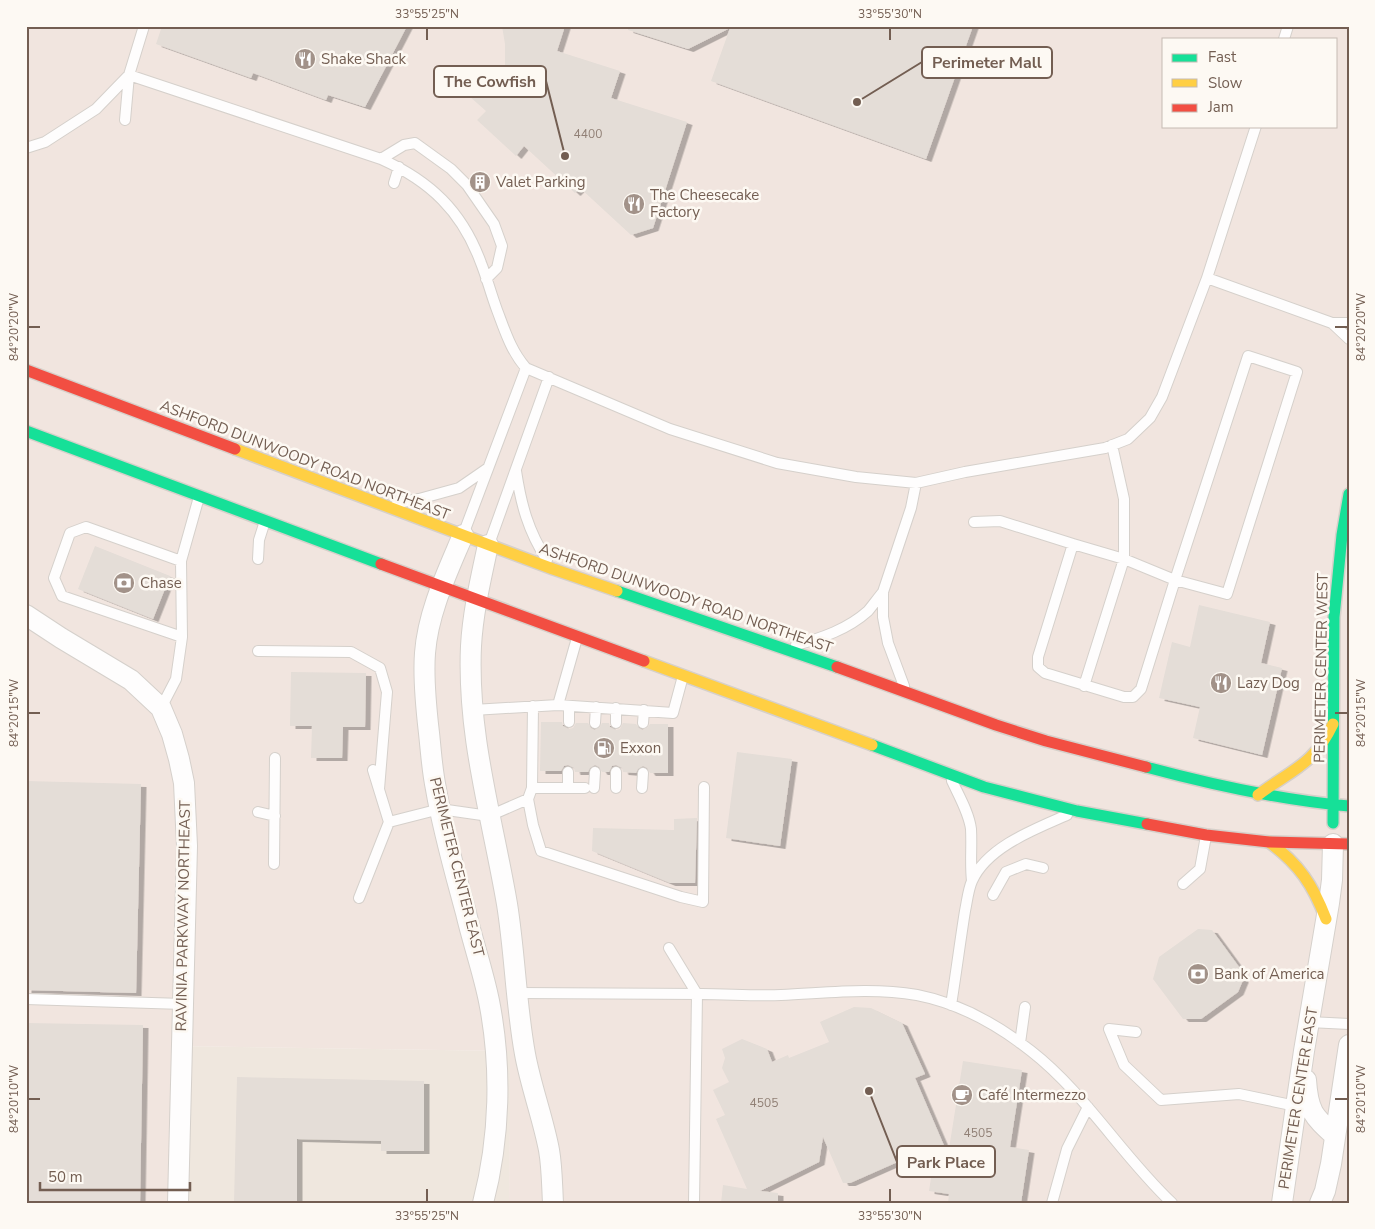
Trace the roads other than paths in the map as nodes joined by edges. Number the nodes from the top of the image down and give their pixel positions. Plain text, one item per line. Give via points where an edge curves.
1 (144, 26) edge
2 (1288, 26) edge
3 (1284, 38) edge
4 (129, 75) junction
5 (125, 120) dead end
6 (1255, 128) edge
7 (26, 148) edge
8 (381, 159) junction
9 (399, 167) junction
10 (394, 183) dead end
11 (1207, 278) junction
12 (486, 279) junction
13 (1332, 323) junction
14 (1349, 323) edge
15 (1349, 339) edge
16 (526, 368) junction
17 (26, 370) edge
18 (549, 377) junction
19 (26, 430) edge
20 (1112, 445) junction
21 (488, 468) junction
22 (515, 468) junction
23 (916, 483) junction
24 (1349, 494) edge
25 (199, 496) junction
26 (383, 505) junction
27 (265, 521) junction
28 (974, 522) dead end
29 (463, 535) junction
30 (1073, 544) junction
31 (488, 545) junction
32 (258, 559) dead end
33 (1124, 559) junction
34 (181, 561) junction
35 (553, 569) junction
36 (1175, 580) junction
37 (442, 587) junction
38 (883, 592) junction
39 (476, 600) junction
40 (1334, 602) junction
41 (1349, 606) edge
42 (26, 615) edge
43 (577, 636) junction
44 (182, 637) junction
45 (786, 648) junction
46 (258, 651) dead end
47 (684, 675) junction
48 (1084, 686) junction
49 (908, 693) junction
50 (558, 705) junction
51 (533, 706) junction
52 (569, 706) junction
53 (596, 707) junction
54 (161, 708) junction
55 (616, 708) junction
56 (473, 710) junction
57 (644, 710) junction
58 (569, 722) dead end
59 (595, 723) dead end
60 (616, 723) dead end
61 (643, 723) dead end
62 (1333, 723) junction
63 (275, 758) dead end
64 (373, 770) dead end
65 (568, 772) dead end
66 (595, 772) dead end
67 (616, 772) dead end
68 (643, 773) dead end
69 (950, 776) junction
70 (704, 787) dead end
71 (532, 788) junction
72 (568, 788) junction
73 (616, 788) dead end
74 (642, 788) dead end
75 (379, 789) junction
76 (1258, 795) junction
77 (528, 799) junction
78 (1333, 806) junction
79 (1349, 806) edge
80 (440, 809) junction
81 (1076, 811) junction
82 (258, 812) dead end
83 (275, 816) junction
84 (489, 816) junction
85 (389, 822) junction
86 (1206, 835) junction
87 (1269, 842) junction
88 (1341, 844) edge
89 (274, 864) dead end
90 (1043, 868) dead end
91 (972, 881) junction
92 (1183, 884) dead end
93 (993, 895) dead end
94 (359, 898) dead end
95 (1326, 919) junction
96 (669, 948) dead end
97 (477, 953) junction
98 (517, 993) junction
99 (697, 994) junction
100 (26, 999) edge
101 (183, 1004) junction
102 (951, 1005) junction
103 (1025, 1007) dead end
104 (1309, 1022) junction
105 (1349, 1024) edge
106 (1136, 1032) dead end
107 (495, 1038) junction
108 (1020, 1043) junction
109 (1304, 1051) junction
110 (1348, 1058) edge
111 (1296, 1106) junction
112 (1088, 1108) junction
113 (1339, 1138) junction
114 (178, 1203) edge
115 (483, 1203) edge
116 (553, 1203) edge
117 (694, 1203) edge
118 (1052, 1203) edge
119 (1172, 1203) edge
120 (1282, 1203) edge
121 (1320, 1203) edge

1 - 4 lane
2 - 3 lane
4 - 5 lane
4 - 7 lane via 96,109 45,142
4 - 8 lane
6 - 11 lane
8 - 9 lane
8 - 12 lane via 404,145 415,143 467,185 494,224 502,246 497,268
9 - 10 lane
9 - 12 lane via 448,203 475,248
11 - 13 lane
11 - 20 lane via 1158,404 1150,418 1128,439
12 - 16 lane via 512,349
13 - 14 lane
13 - 15 lane
16 - 18 lane
16 - 21 lane
17 - 26 main road, ASHFORD DUNWOODY ROAD NORTHEAST
18 - 22 lane
18 - 23 lane via 670,429 777,463 856,477
19 - 25 main road
20 - 23 lane
20 - 33 lane via 1124,499
21 - 26 lane via 459,488
21 - 29 lane
22 - 31 lane
22 - 35 lane via 529,526
23 - 38 lane
24 - 40 main road, PERIMETER CENTER WEST
25 - 27 main road
25 - 34 lane
26 - 29 main road, ASHFORD DUNWOODY ROAD NORTHEAST
27 - 32 lane
27 - 37 main road
28 - 30 lane via 1000,521
29 - 31 main road, ASHFORD DUNWOODY ROAD NORTHEAST
29 - 37 street, PERIMETER CENTER EAST
30 - 33 lane
30 - 48 lane via 1038,656 1038,666 1045,673
31 - 35 main road, ASHFORD DUNWOODY ROAD NORTHEAST
31 - 39 street
33 - 36 lane
33 - 48 lane
34 - 44 lane
34 - 44 lane via 86,527 70,533 54,578 62,596
35 - 45 main road, ASHFORD DUNWOODY ROAD NORTHEAST
36 - 36 lane via 1227,594 1298,372 1248,356
36 - 48 lane via 1141,689 1132,696 1124,697
37 - 39 main road
37 - 80 street, PERIMETER CENTER EAST via 429,625 425,654 428,721
38 - 45 lane via 850,624 831,634
38 - 49 lane via 888,644
39 - 43 main road
39 - 56 street via 471,646
40 - 41 lane
40 - 62 main road, PERIMETER CENTER WEST
42 - 54 street, RAVINIA PARKWAY NORTHEAST via 131,680
43 - 47 main road
43 - 50 lane
44 - 54 lane via 176,679
45 - 49 main road, ASHFORD DUNWOODY ROAD NORTHEAST
46 - 75 lane via 351,652 380,668 387,692
47 - 57 lane via 673,713
47 - 69 main road
49 - 76 main road, ASHFORD DUNWOODY ROAD NORTHEAST via 1046,741
50 - 51 lane
50 - 52 lane
51 - 56 lane
51 - 71 lane
52 - 53 lane
52 - 58 lane
53 - 55 lane
53 - 59 lane
54 - 101 street, RAVINIA PARKWAY NORTHEAST via 172,734 184,783 187,846
55 - 57 lane
55 - 60 lane
56 - 84 street
57 - 61 lane
62 - 76 main road via 1324,744 1312,757
62 - 78 main road, PERIMETER CENTER WEST
63 - 83 lane
64 - 75 lane
65 - 72 lane
66 - 72 lane via 589,788
67 - 73 lane
68 - 74 lane
69 - 81 main road
69 - 91 lane via 970,828
70 - 77 lane via 703,902 541,851
71 - 72 lane
71 - 77 lane
75 - 85 lane
76 - 78 main road, ASHFORD DUNWOODY ROAD NORTHEAST
77 - 84 lane
78 - 79 main road, ASHFORD DUNWOODY ROAD NORTHEAST
78 - 88 main road, PERIMETER CENTER WEST
80 - 84 lane
80 - 85 lane
80 - 97 street, PERIMETER CENTER EAST
81 - 86 main road
81 - 91 lane via 1020,836 982,866
82 - 83 lane
83 - 89 lane
84 - 98 street via 507,906
85 - 94 lane
86 - 87 main road
86 - 92 lane via 1200,869
87 - 88 main road
87 - 95 main road via 1301,869
88 - 95 street, PERIMETER CENTER EAST
90 - 93 lane via 1026,864 1006,872
91 - 102 lane
95 - 104 street, PERIMETER CENTER EAST
96 - 99 lane
97 - 98 street via 493,981
97 - 107 street, PERIMETER CENTER EAST
98 - 99 lane
98 - 107 street via 507,1003
98 - 116 street via 530,1079 549,1151
99 - 102 lane via 781,995 856,990 917,996
99 - 117 lane
100 - 101 lane
101 - 114 street, RAVINIA PARKWAY NORTHEAST
102 - 108 lane
103 - 108 lane
104 - 105 lane
104 - 109 street, PERIMETER CENTER EAST
106 - 111 lane via 1109,1029 1124,1065 1161,1100 1239,1094
107 - 115 street, PERIMETER CENTER EAST via 496,1132
108 - 112 lane via 1066,1082
109 - 111 street, PERIMETER CENTER EAST
109 - 113 street via 1307,1097 1314,1117
110 - 113 street
111 - 120 street, PERIMETER CENTER EAST
112 - 118 lane via 1067,1149
112 - 119 lane
113 - 121 street

